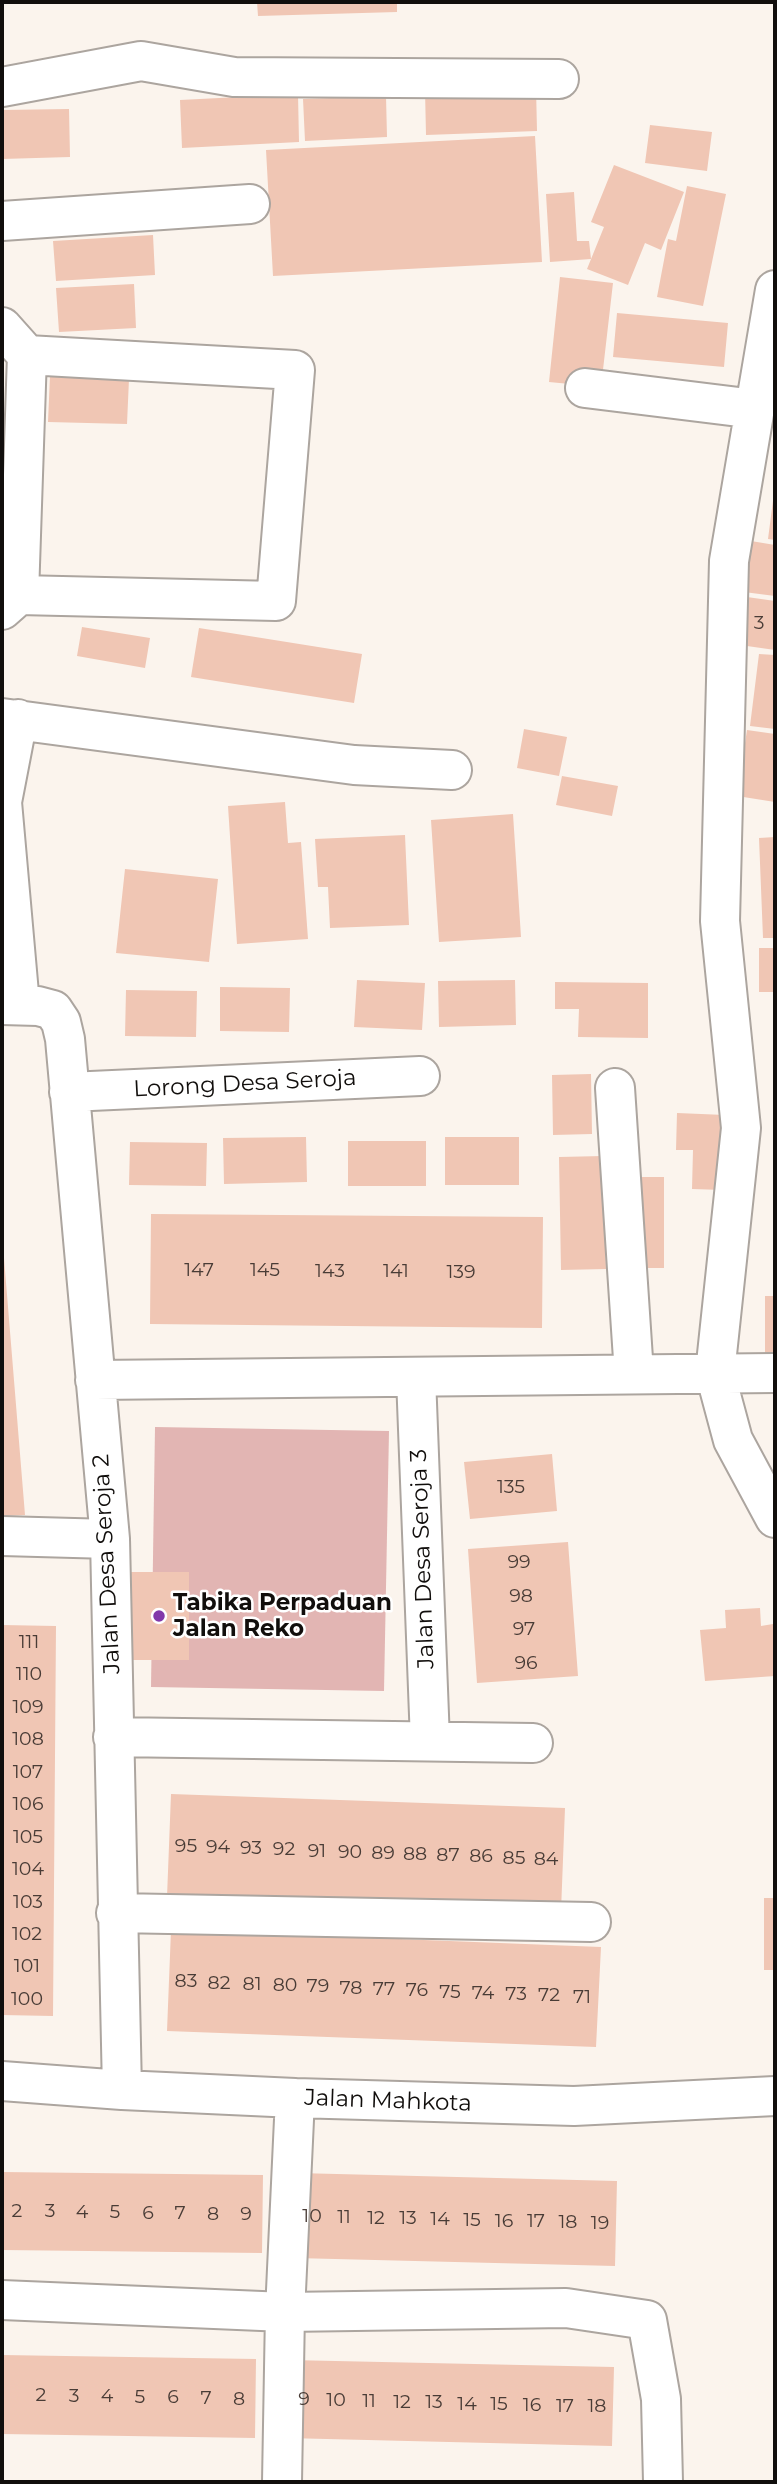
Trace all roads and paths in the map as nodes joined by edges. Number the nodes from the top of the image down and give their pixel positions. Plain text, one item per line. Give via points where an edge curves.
1 (559, 79) dead end
2 (2, 87) edge
3 (250, 204) dead end
4 (2, 221) edge
5 (775, 290) edge
6 (2, 327) edge
7 (27, 355) junction
8 (585, 388) dead end
9 (763, 397) edge
10 (10, 602) edge
11 (10, 719) edge
12 (452, 770) dead end
13 (11, 1005) edge
14 (420, 1076) dead end
15 (615, 1088) dead end
16 (69, 1092) junction
17 (715, 1373) junction
18 (775, 1373) edge
19 (634, 1374) junction
20 (416, 1377) junction
21 (95, 1380) junction
22 (775, 1518) edge
23 (2, 1536) edge
24 (110, 1539) junction
25 (113, 1737) junction
26 (430, 1741) junction
27 (533, 1743) dead end
28 (116, 1913) junction
29 (591, 1922) dead end
30 (2, 2081) edge
31 (122, 2090) junction
32 (775, 2096) edge
33 (295, 2098) junction
34 (2, 2300) edge
35 (285, 2312) junction
36 (282, 2482) edge
37 (663, 2482) edge

1 - 2 street via 234,77 141,61
3 - 4 street
5 - 9 street
6 - 7 street
7 - 10 street
7 - 10 street via 295,370 276,601
8 - 9 street
9 - 17 street via 729,561 720,921 741,1128
11 - 12 street via 354,765
11 - 13 street via 2,802
13 - 16 street, Jalan Desa Seroja 2 via 53,1010 65,1040
14 - 16 street, Lorong Desa Seroja
15 - 19 street
16 - 21 street, Jalan Desa Seroja 2
17 - 18 street
17 - 19 street
17 - 22 street via 733,1440
19 - 20 street
20 - 21 street
20 - 26 street, Jalan Desa Seroja 3
21 - 24 street, Jalan Desa Seroja 2
23 - 24 street
24 - 25 street, Jalan Desa Seroja 2
25 - 26 street
25 - 28 street, Jalan Desa Seroja 2
26 - 27 street
28 - 29 street
28 - 31 street, Jalan Desa Seroja 2
30 - 31 street, Jalan Mahkota
31 - 33 street, Jalan Mahkota
32 - 33 street, Jalan Mahkota via 574,2106
33 - 35 street
34 - 35 street
35 - 36 street
35 - 37 street via 566,2308 647,2320 661,2399

